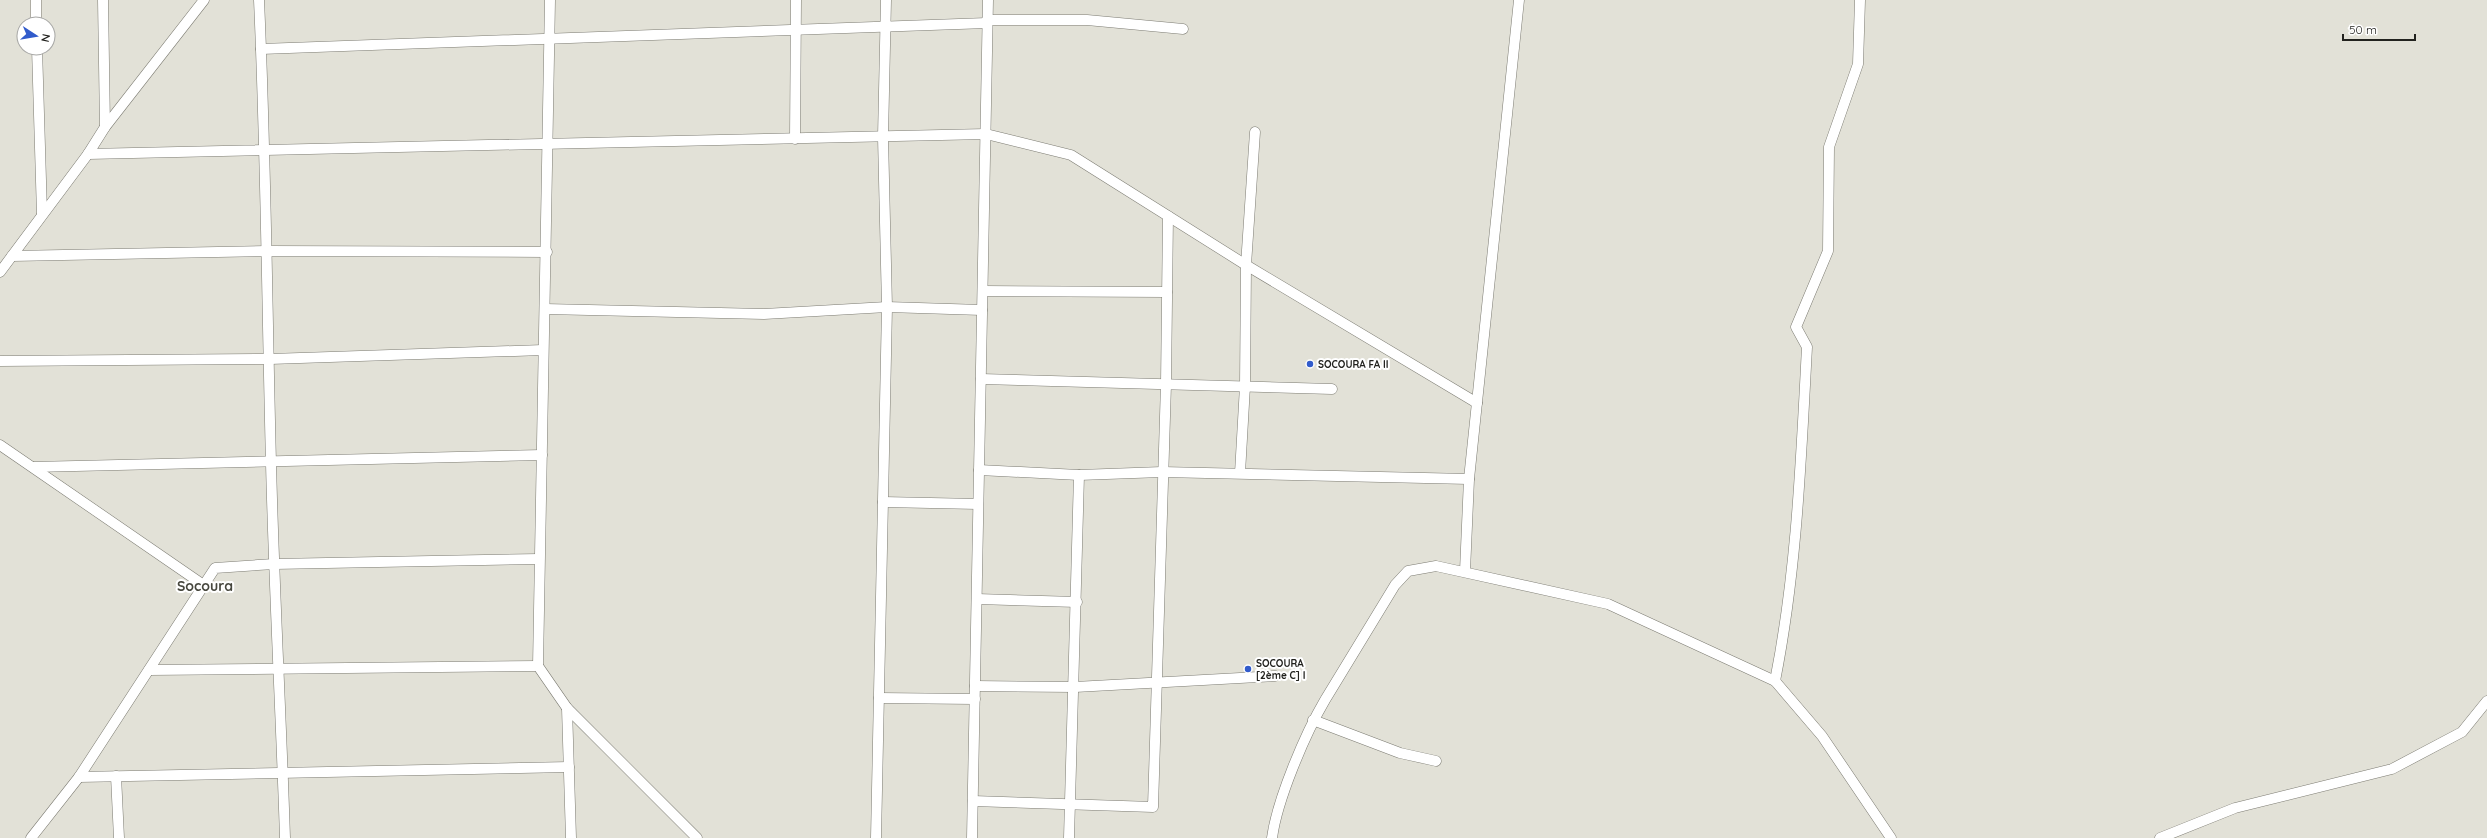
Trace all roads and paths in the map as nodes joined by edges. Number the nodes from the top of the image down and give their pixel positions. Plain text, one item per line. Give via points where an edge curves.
1 (36, 0) edge
2 (103, 0) edge
3 (204, 0) edge
4 (259, 0) edge
5 (550, 0) edge
6 (796, 0) edge
7 (886, 0) edge
8 (988, 0) edge
9 (1519, 0) edge
10 (1860, 0) edge
11 (36, 16) edge
12 (987, 22) junction
13 (886, 26) junction
14 (1183, 29) dead end
15 (796, 30) junction
16 (549, 39) junction
17 (261, 49) junction
18 (37, 56) edge
19 (105, 127) junction
20 (1255, 132) dead end
21 (986, 134) junction
22 (883, 137) junction
23 (795, 139) junction
24 (547, 144) junction
25 (264, 150) junction
26 (88, 154) junction
27 (42, 214) junction
28 (1168, 216) junction
29 (267, 251) junction
30 (547, 252) junction
31 (12, 256) junction
32 (1246, 265) junction
33 (0, 272) edge
34 (983, 290) junction
35 (1167, 292) junction
36 (887, 307) junction
37 (545, 310) junction
38 (982, 310) junction
39 (543, 350) junction
40 (270, 359) junction
41 (0, 361) edge
42 (981, 379) junction
43 (1166, 384) junction
44 (1245, 386) junction
45 (1332, 389) dead end
46 (1477, 403) junction
47 (0, 445) edge
48 (542, 455) junction
49 (271, 461) junction
50 (33, 467) junction
51 (979, 470) junction
52 (1162, 472) junction
53 (1240, 473) junction
54 (1079, 475) junction
55 (1469, 479) junction
56 (883, 502) junction
57 (978, 504) junction
58 (540, 559) junction
59 (274, 564) junction
60 (1465, 571) junction
61 (205, 586) junction
62 (977, 599) junction
63 (1077, 602) junction
64 (538, 666) junction
65 (280, 669) junction
66 (149, 670) junction
67 (1275, 676) dead end
68 (1775, 681) junction
69 (1156, 684) junction
70 (975, 686) junction
71 (1074, 687) junction
72 (879, 698) junction
73 (975, 699) junction
74 (2487, 701) edge
75 (567, 708) junction
76 (1313, 720) junction
77 (1436, 761) dead end
78 (569, 767) junction
79 (283, 773) junction
80 (116, 776) junction
81 (79, 777) junction
82 (973, 801) junction
83 (1070, 804) junction
84 (31, 838) edge
85 (119, 838) edge
86 (285, 838) edge
87 (571, 838) edge
88 (697, 838) edge
89 (876, 838) edge
90 (972, 838) edge
91 (1069, 838) edge
92 (1272, 838) edge
93 (1891, 838) edge
94 (2160, 838) edge

1 - 11 street
2 - 19 street
3 - 19 street
4 - 17 street
5 - 16 street
6 - 15 street
7 - 13 street
8 - 12 street
9 - 46 street
10 - 68 street via 1858,64 1829,146 1828,251 1796,327 1807,347 1797,541 1786,628
12 - 13 street
12 - 14 street via 1087,20
12 - 21 street
13 - 15 street
13 - 22 street
15 - 16 street
15 - 23 street
16 - 17 street
16 - 24 street
17 - 25 street
18 - 27 street
19 - 26 street
20 - 32 street
21 - 22 street
21 - 28 street via 1071,155
21 - 34 street
22 - 23 street
22 - 36 street
23 - 24 street
24 - 25 street
24 - 30 street
25 - 26 street
25 - 29 street
26 - 27 street
27 - 31 street
28 - 32 street
28 - 35 street
29 - 30 street
29 - 31 street
29 - 40 street
30 - 37 street
31 - 33 street
32 - 44 street
32 - 46 street
34 - 35 street
34 - 38 street
35 - 43 street
36 - 37 street via 764,314
36 - 38 street
36 - 56 street
37 - 39 street
38 - 42 street
39 - 40 street
39 - 48 street
40 - 41 street
40 - 49 street
42 - 43 street
42 - 51 street
43 - 44 street
43 - 52 street
44 - 45 street
44 - 53 street
46 - 55 street
47 - 50 street
48 - 49 street
48 - 58 street
49 - 50 street
49 - 59 street
50 - 61 street
51 - 54 street
51 - 57 street
52 - 53 street
52 - 54 street
52 - 69 street
53 - 55 street
54 - 63 street
55 - 60 street
56 - 57 street
56 - 72 street
57 - 62 street
58 - 59 street
58 - 64 street
59 - 61 street via 215,568
59 - 65 street
60 - 68 street via 1619,608
60 - 76 street via 1436,566 1408,571 1396,585
61 - 66 street
62 - 63 street
62 - 70 street
63 - 71 street
64 - 65 street
64 - 75 street
65 - 66 street
65 - 79 street
66 - 81 street
67 - 69 street via 1228,677
68 - 93 street via 1822,736
69 - 71 street
69 - 83 street via 1152,807
70 - 71 street
70 - 73 street
71 - 83 street
72 - 73 street
72 - 89 street
73 - 82 street
74 - 94 street via 2462,732 2392,769 2235,808
75 - 78 street
75 - 88 street
76 - 77 street via 1400,753
76 - 92 street via 1274,819
78 - 79 street
78 - 87 street
79 - 80 street
79 - 86 street
80 - 81 street
80 - 85 street
81 - 84 street
82 - 83 street
82 - 90 street
83 - 91 street

